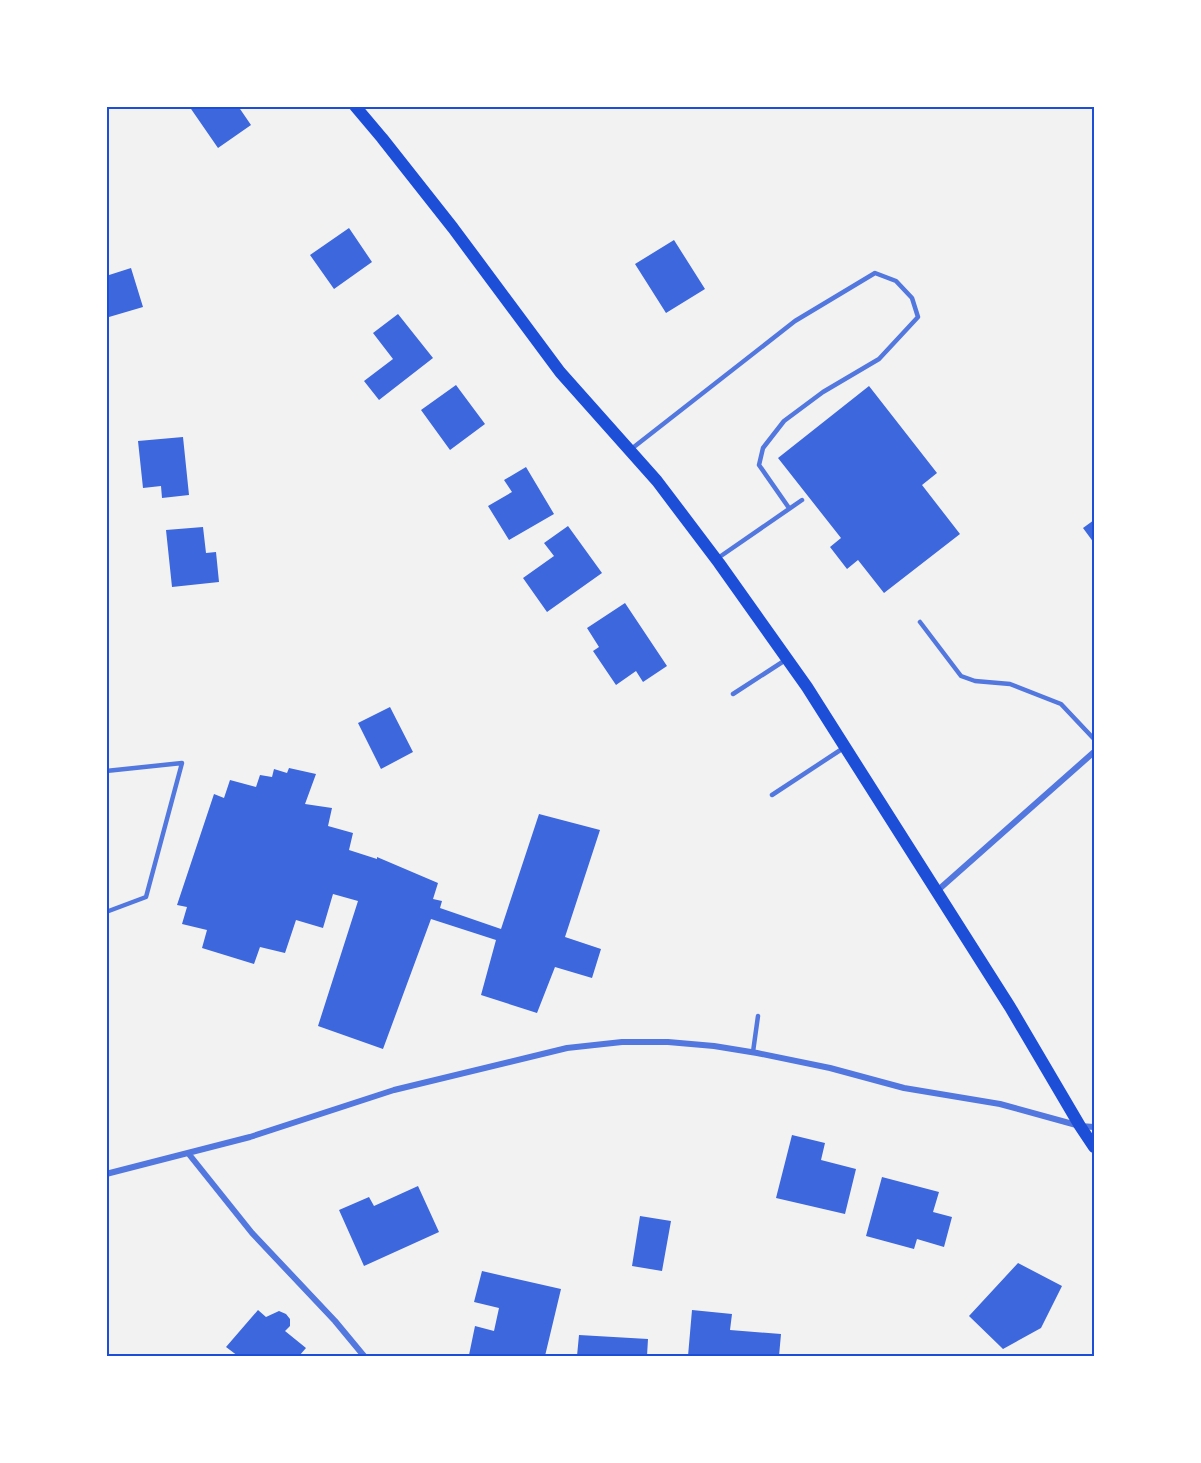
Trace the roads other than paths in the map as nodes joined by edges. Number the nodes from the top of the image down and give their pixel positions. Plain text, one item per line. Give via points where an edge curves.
1 (355, 106) edge
2 (630, 450) junction
3 (802, 500) dead end
4 (789, 508) junction
5 (716, 559) junction
6 (920, 622) dead end
7 (787, 659) junction
8 (733, 694) dead end
9 (1095, 740) edge
10 (845, 747) junction
11 (1095, 752) edge
12 (106, 771) edge
13 (772, 795) dead end
14 (937, 891) junction
15 (106, 912) edge
16 (758, 1016) dead end
17 (753, 1052) junction
18 (1080, 1126) junction
19 (1095, 1127) edge
20 (1095, 1147) edge
21 (188, 1153) junction
22 (106, 1174) edge
23 (364, 1356) edge

1 - 2 main road via 453,228 560,372
2 - 4 lane via 795,321 875,273 896,281 912,298 918,317 879,359 784,421 763,448 759,465
2 - 5 main road
3 - 4 lane
4 - 5 lane
5 - 7 main road
6 - 9 lane via 961,676 1010,684 1061,704
7 - 8 lane
7 - 10 main road
10 - 13 lane
10 - 14 main road
11 - 14 street
12 - 15 lane via 182,763 146,897
14 - 18 main road
16 - 17 lane
17 - 18 street via 904,1088 1000,1104
17 - 21 street via 668,1042 567,1048 394,1090
18 - 19 street
18 - 20 main road
21 - 22 street
21 - 23 street via 252,1233

